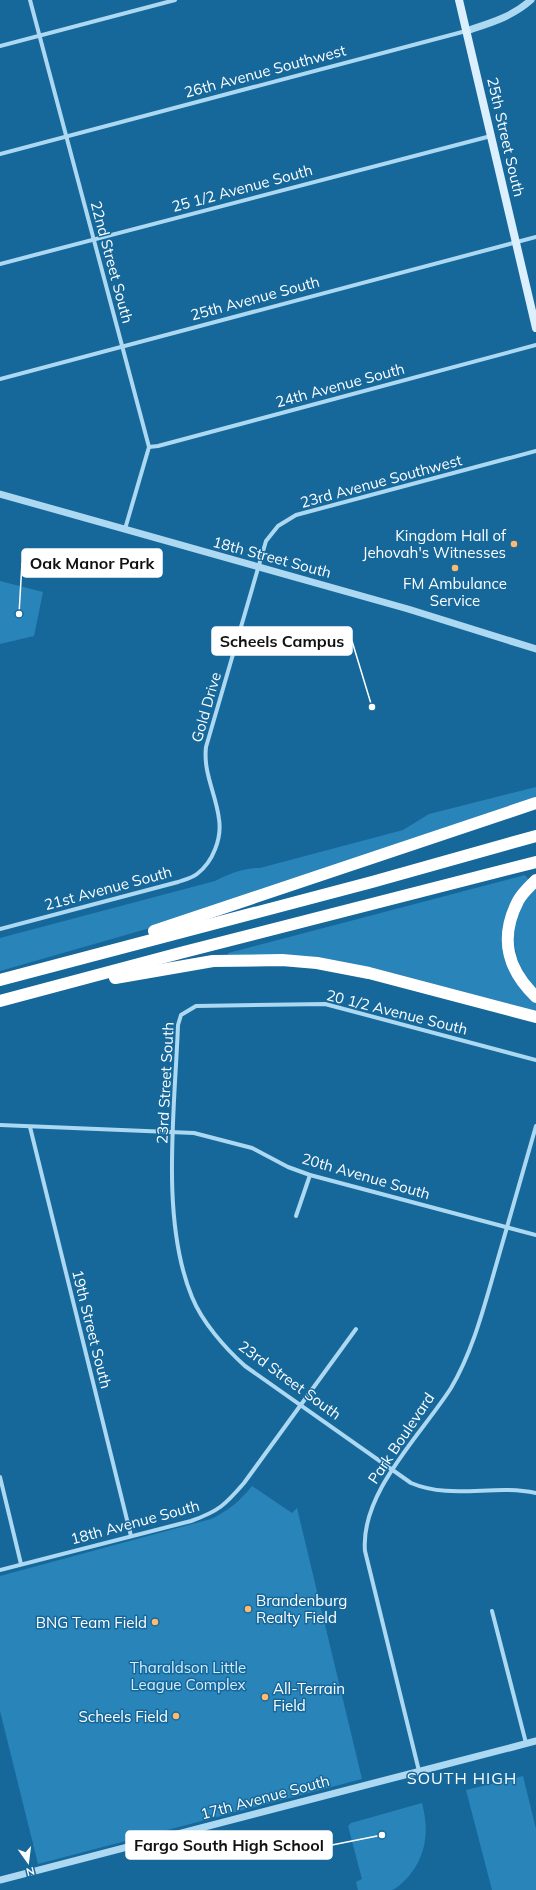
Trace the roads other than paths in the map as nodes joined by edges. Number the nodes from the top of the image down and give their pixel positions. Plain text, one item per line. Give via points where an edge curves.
1 (30, 0) edge
2 (175, 0) edge
3 (459, 0) edge
4 (531, 0) edge
5 (466, 31) junction
6 (39, 35) junction
7 (0, 46) edge
8 (66, 136) junction
9 (491, 136) junction
10 (0, 154) edge
11 (536, 237) edge
12 (93, 239) junction
13 (516, 242) junction
14 (0, 264) edge
15 (536, 328) edge
16 (536, 345) edge
17 (122, 346) junction
18 (0, 378) edge
19 (149, 447) junction
20 (536, 451) edge
21 (0, 494) edge
22 (126, 529) junction
23 (258, 567) junction
24 (536, 649) edge
25 (536, 803) edge
26 (536, 836) edge
27 (213, 854) joint
28 (536, 862) edge
29 (536, 880) edge
30 (0, 929) edge
31 (61, 963) junction
32 (0, 980) edge
33 (37, 992) junction
34 (536, 997) edge
35 (0, 1001) edge
36 (239, 1004) joint
37 (536, 1017) edge
38 (536, 1060) edge
39 (0, 1125) edge
40 (536, 1126) edge
41 (30, 1127) junction
42 (174, 1132) junction
43 (310, 1175) junction
44 (296, 1216) dead end
45 (508, 1228) junction
46 (536, 1235) edge
47 (356, 1329) dead end
48 (301, 1404) junction
49 (394, 1470) junction
50 (0, 1477) edge
51 (536, 1493) edge
52 (131, 1536) junction
53 (21, 1564) junction
54 (0, 1570) edge
55 (492, 1611) dead end
56 (536, 1741) edge
57 (526, 1743) junction
58 (419, 1771) junction
59 (0, 1880) edge

1 - 6 street, 22nd Street South
2 - 6 street
3 - 5 main road, 25th Street South
4 - 5 street, 26th Avenue Southwest via 500,20
5 - 8 street, 26th Avenue Southwest
5 - 9 main road, 25th Street South
6 - 7 street
6 - 8 street, 22nd Street South
8 - 10 street, 26th Avenue Southwest
8 - 12 street, 22nd Street South
9 - 12 street, 25 1/2 Avenue South
9 - 13 main road, 25th Street South
11 - 13 street, 25th Avenue South
12 - 14 street, 25 1/2 Avenue South
12 - 17 street, 22nd Street South
13 - 15 main road, 25th Street South
13 - 17 street, 25th Avenue South
16 - 19 street, 24th Avenue South
17 - 18 street, 25th Avenue South
17 - 19 street, 22nd Street South
19 - 22 street
20 - 23 street, 23rd Avenue Southwest via 296,515 278,526 266,541
21 - 22 street, 18th Street South
22 - 23 street, 18th Street South
23 - 24 street, 18th Street South via 415,611
23 - 27 street, Gold Drive via 204,759 219,820 219,837
25 - 31 highway
26 - 31 highway via 372,882
27 - 30 street, 21st Avenue South via 197,874 178,882
28 - 33 highway
29 - 34 highway via 518,900 509,924 507,945 512,966
31 - 32 highway
33 - 35 highway
33 - 37 highway via 213,961 282,960 317,963 369,973
36 - 38 street, 20 1/2 Avenue South via 325,1004
36 - 42 street, 23rd Street South via 196,1006 181,1015 178,1026
39 - 41 street, 20th Avenue South
40 - 45 street, Park Boulevard
41 - 42 street, 20th Avenue South
41 - 52 street, 19th Street South
42 - 43 street, 20th Avenue South via 194,1133 252,1148 288,1167
42 - 48 street, 23rd Street South via 173,1203 180,1262 192,1298 229,1352
43 - 44 street
43 - 45 street, 20th Avenue South
45 - 46 street, 20th Avenue South
45 - 49 street, Park Boulevard via 484,1311 458,1373
47 - 48 street, 18th Avenue South
48 - 49 street, 23rd Street South
48 - 52 street, 18th Avenue South via 244,1483 214,1513
49 - 51 street, 23rd Street South via 425,1489 444,1492 497,1489
49 - 58 street, Park Boulevard via 380,1488 373,1504 364,1541
50 - 53 street
52 - 53 street, 18th Avenue South
53 - 54 street, 18th Avenue South
55 - 57 street
56 - 57 street, 17th Avenue South
57 - 58 street, 17th Avenue South
58 - 59 street, 17th Avenue South

